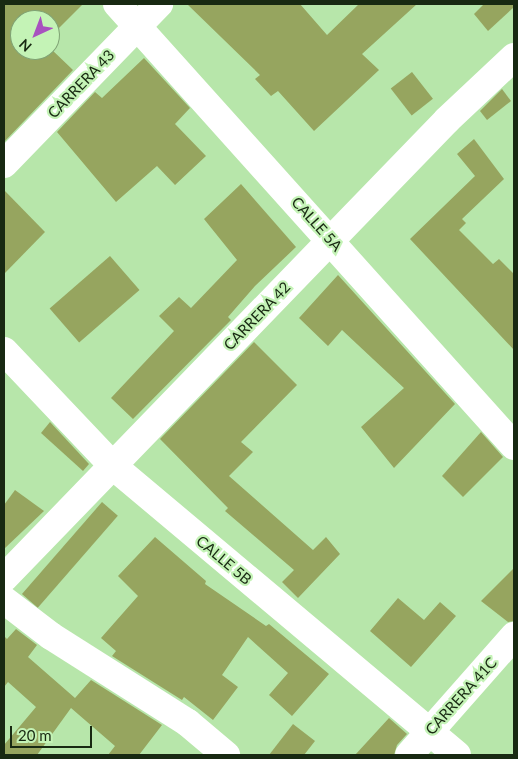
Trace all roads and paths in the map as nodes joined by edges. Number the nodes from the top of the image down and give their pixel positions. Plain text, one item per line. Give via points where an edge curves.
1 (117, 4) edge
2 (159, 4) edge
3 (138, 26) junction
4 (514, 57) edge
5 (4, 164) edge
6 (331, 240) junction
7 (4, 351) edge
8 (514, 446) edge
9 (113, 466) junction
10 (4, 578) edge
11 (4, 600) edge
12 (514, 636) edge
13 (428, 732) junction
14 (226, 755) edge
15 (409, 755) edge
16 (457, 755) edge

1 - 3 street, CALLE 5A
2 - 3 street, CARRERA 43
3 - 5 street, CARRERA 43
3 - 6 street, CALLE 5A
4 - 6 street, CARRERA 42 via 447,120
6 - 8 street, CALLE 5A
6 - 9 street, CARRERA 42
7 - 9 street, CALLE 5B
9 - 10 street, CARRERA 42
9 - 13 street, CALLE 5B
11 - 14 street via 51,636 188,723
12 - 13 street, CARRERA 41C
13 - 15 street, CARRERA 41C
13 - 16 street, CALLE 5B

